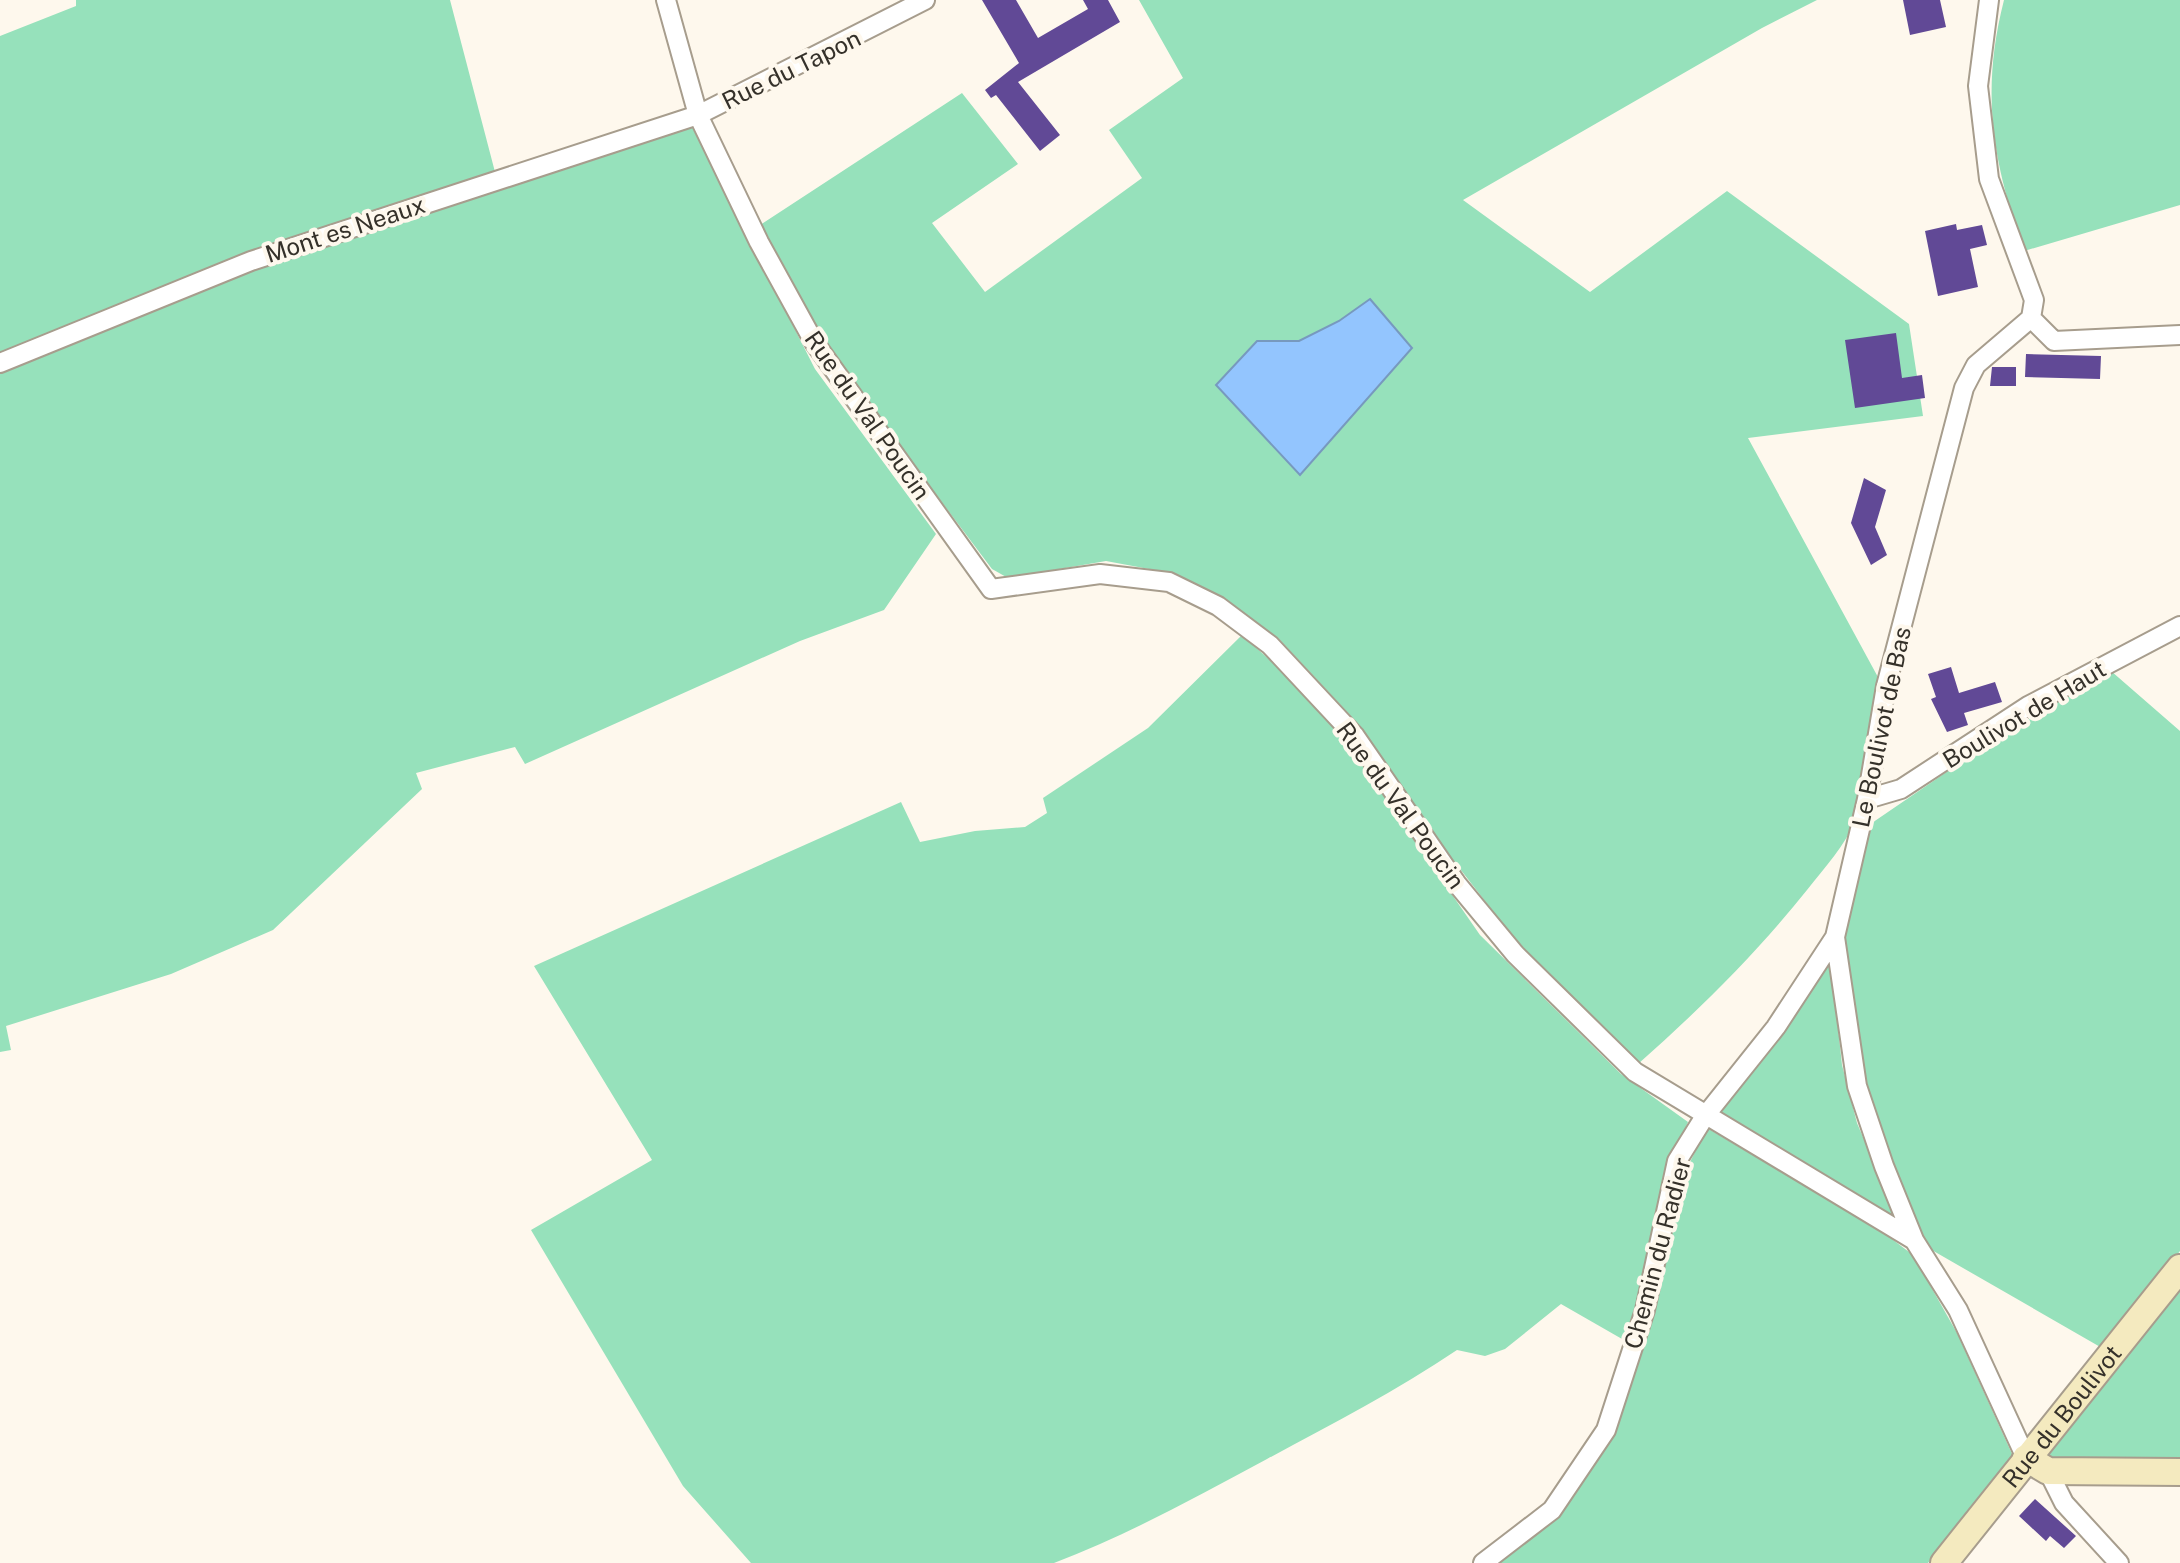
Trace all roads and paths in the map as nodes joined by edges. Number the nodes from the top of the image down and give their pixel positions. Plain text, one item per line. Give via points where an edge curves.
1 (666, 0) edge
2 (925, 0) edge
3 (1989, 0) edge
4 (698, 115) junction
5 (2031, 318) junction
6 (2180, 335) edge
7 (0, 363) edge
8 (2180, 626) edge
9 (1867, 799) junction
10 (1835, 937) junction
11 (1705, 1116) junction
12 (1914, 1240) junction
13 (2180, 1268) edge
14 (2037, 1464) junction
15 (2180, 1472) edge
16 (1483, 1563) edge
17 (1944, 1563) edge
18 (2119, 1563) edge

1 - 4 street
2 - 4 street, Rue du Tapon
3 - 5 street via 1978,86 1989,179 2034,300
4 - 7 street, Mont es Neaux via 251,261
4 - 11 street, Rue du Val Poucin via 814,342 991,589 1100,574 1169,582 1218,606 1270,645 1355,736 1457,884 1515,954 1635,1072
5 - 6 street via 2054,341
5 - 9 street, Le Boulivot de Bas via 1976,365 1964,388 1886,686
8 - 9 street, Boulivot de Haut via 2028,706 1901,789
9 - 10 street, Le Boulivot de Bas
10 - 11 street, Chemin du Radier via 1776,1027
10 - 12 street, Le Boulivot de Bas via 1857,1086
11 - 12 street, Rue du Val Poucin
11 - 16 street, Chemin du Radier via 1677,1161 1645,1310 1606,1430 1552,1510
12 - 14 street, Le Boulivot de Bas via 1958,1310
13 - 14 main road, Rue du Boulivot
14 - 15 main road
14 - 17 main road, Rue du Boulivot
14 - 18 street, Le Boulivot de Bas via 2064,1503

